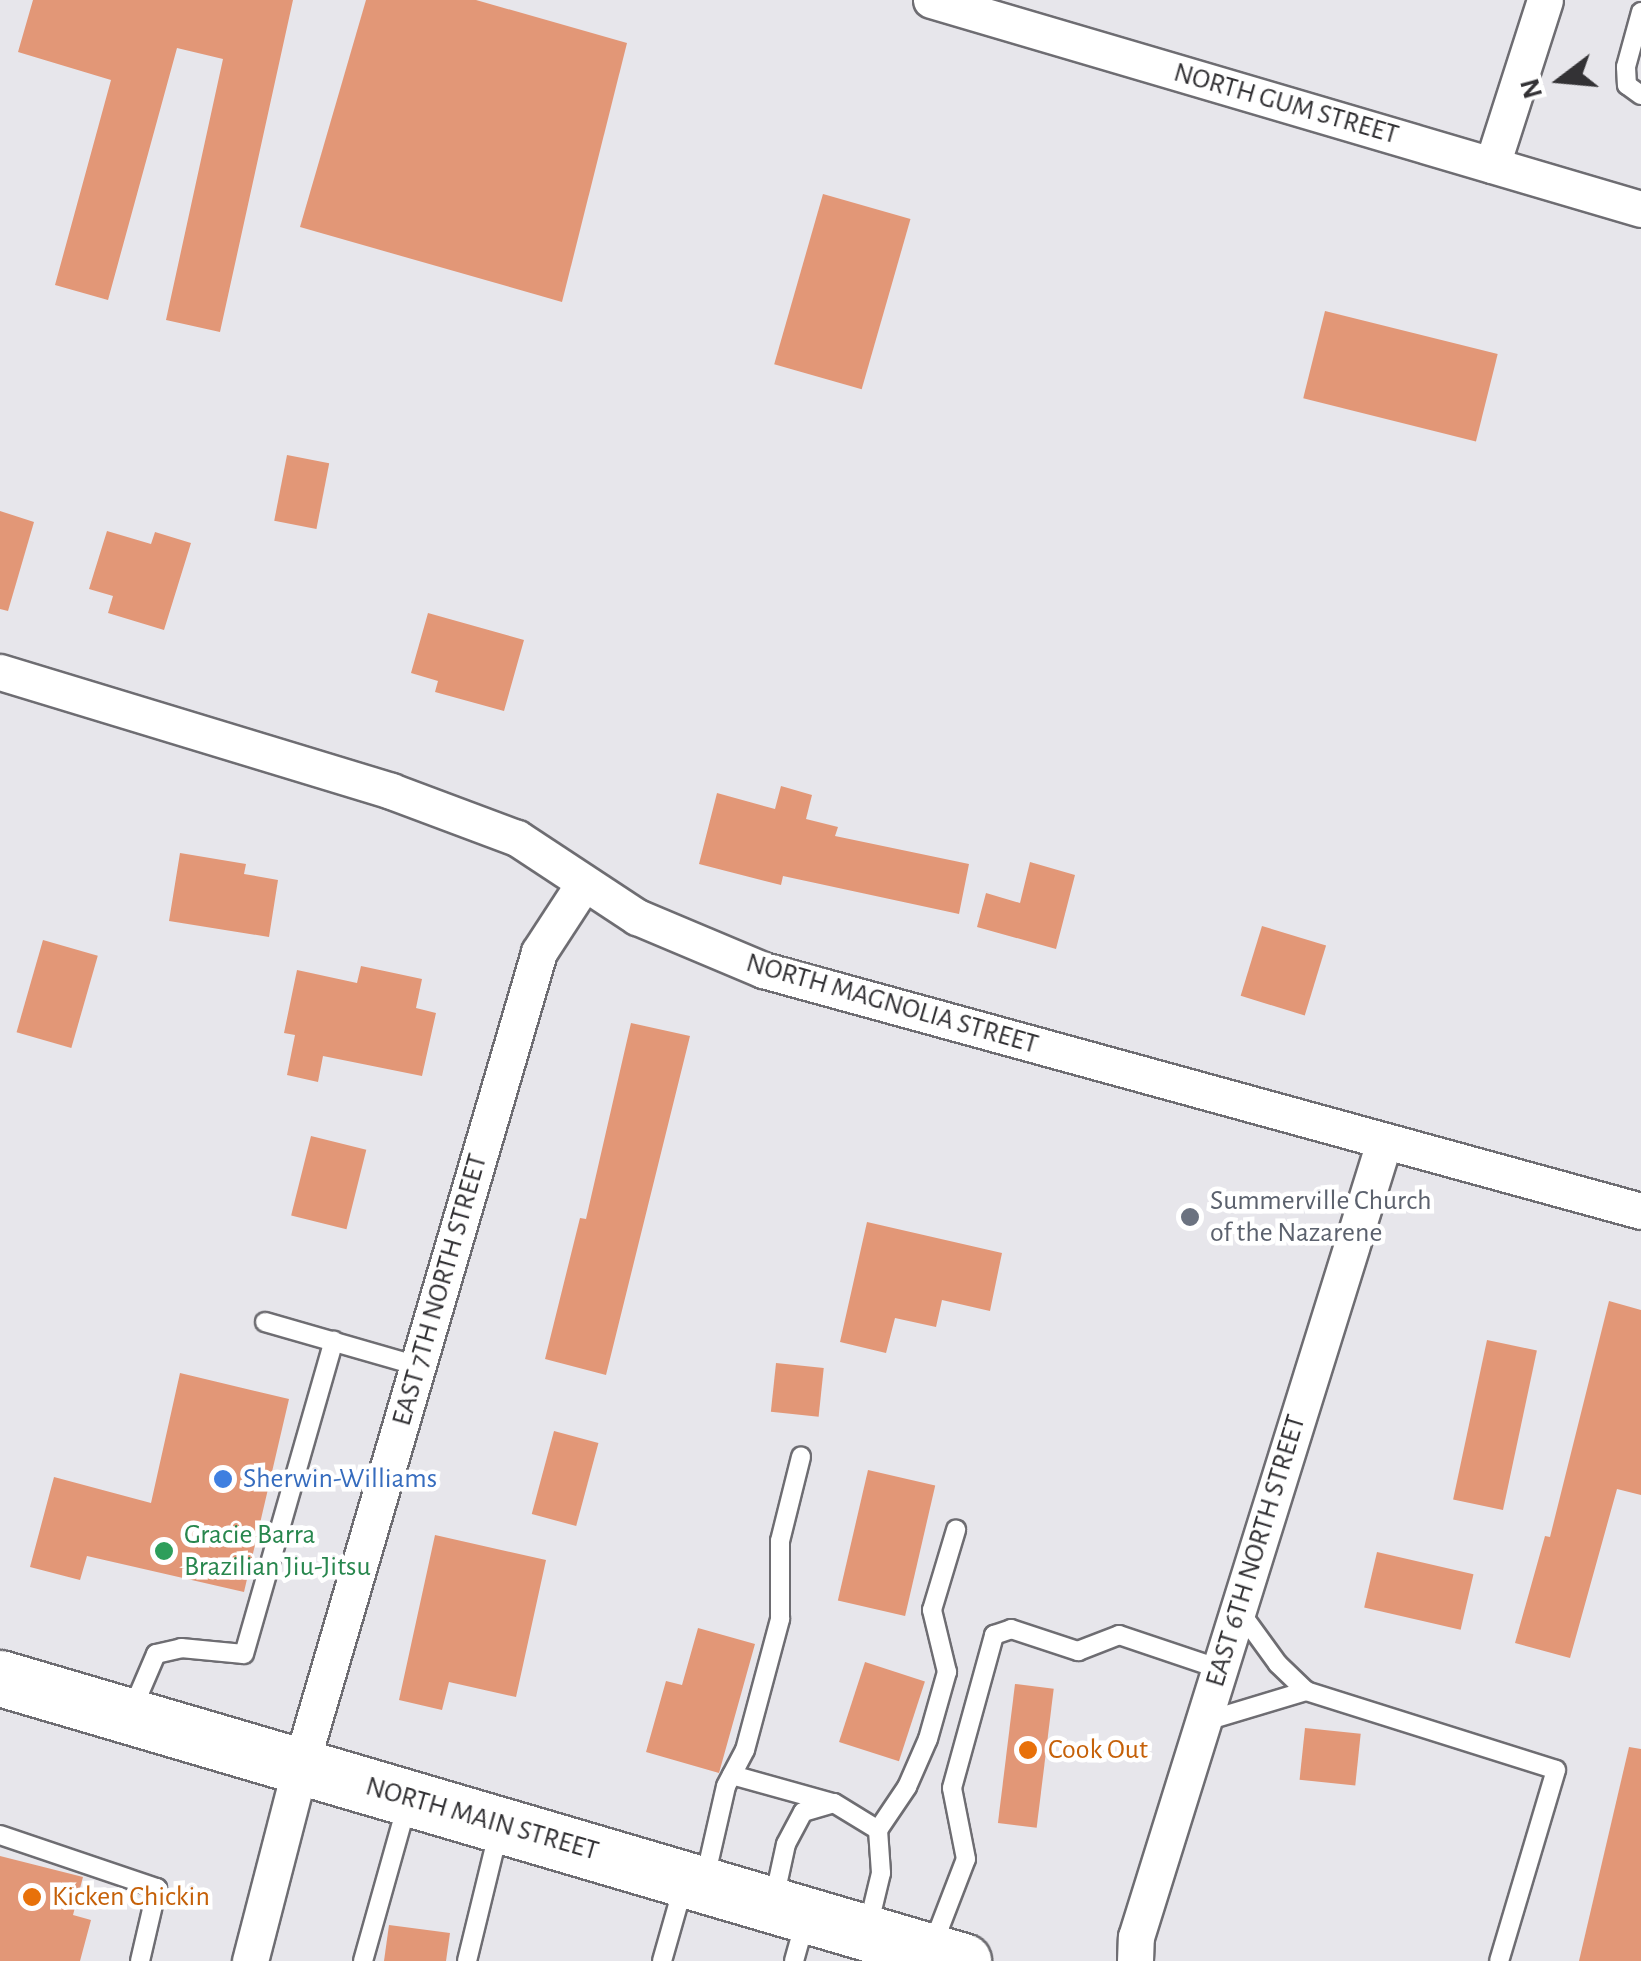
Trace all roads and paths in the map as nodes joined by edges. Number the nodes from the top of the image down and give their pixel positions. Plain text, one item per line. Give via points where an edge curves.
1 (930, 0) edge
2 (1544, 0) edge
3 (983, 7) edge
4 (1641, 12) edge
5 (1641, 95) edge
6 (1492, 165) junction
7 (1641, 208) edge
8 (0, 672) edge
9 (584, 883) junction
10 (1384, 1142) junction
11 (1641, 1210) edge
12 (265, 1322) dead end
13 (334, 1341) junction
14 (418, 1366) junction
15 (800, 1457) dead end
16 (956, 1530) dead end
17 (1238, 1609) junction
18 (1220, 1669) junction
19 (0, 1678) edge
20 (1306, 1691) junction
21 (130, 1715) junction
22 (1203, 1722) junction
23 (301, 1764) junction
24 (732, 1775) junction
25 (408, 1799) junction
26 (834, 1804) junction
27 (500, 1824) junction
28 (878, 1830) junction
29 (0, 1835) edge
30 (695, 1881) junction
31 (792, 1927) edge
32 (867, 1932) junction
33 (946, 1956) edge
34 (140, 1961) edge
35 (250, 1961) edge
36 (364, 1961) edge
37 (467, 1961) edge
38 (662, 1961) edge
39 (1135, 1961) edge
40 (1500, 1961) edge

1 - 3 street, NORTH GUM STREET
2 - 6 street
3 - 6 street, NORTH GUM STREET
4 - 5 lane via 1626,67 1627,85
6 - 7 street, NORTH GUM STREET
8 - 9 street, NORTH MAGNOLIA STREET via 391,790 517,838
9 - 10 street, NORTH MAGNOLIA STREET via 637,917 764,970
9 - 14 street, EAST 7TH NORTH STREET via 539,952
10 - 11 street, NORTH MAGNOLIA STREET
10 - 17 street, EAST 6TH NORTH STREET
12 - 13 lane
13 - 14 lane
13 - 21 lane via 244,1654 181,1648 156,1654
14 - 23 street, EAST 7TH NORTH STREET
15 - 24 lane via 780,1541 780,1620 745,1750
16 - 28 lane via 932,1610 946,1672 928,1739
17 - 18 street, EAST 6TH NORTH STREET
17 - 20 lane
18 - 22 street, EAST 6TH NORTH STREET
18 - 33 lane via 1120,1635 1078,1651 1010,1629 994,1634 952,1788 966,1859
19 - 21 main road, NORTH MAIN STREET
20 - 22 lane
20 - 40 lane via 1556,1770
21 - 23 main road, NORTH MAIN STREET
22 - 39 street, EAST 6TH NORTH STREET via 1136,1937
23 - 25 main road, NORTH MAIN STREET
23 - 35 street, EAST 7TH NORTH STREET
24 - 26 lane
24 - 30 lane
25 - 27 main road, NORTH MAIN STREET
25 - 36 lane
26 - 28 lane
26 - 31 lane via 804,1812 786,1844
27 - 30 main road, NORTH MAIN STREET
27 - 37 lane
28 - 32 lane via 881,1873
29 - 34 lane via 157,1888
30 - 31 main road, NORTH MAIN STREET
30 - 38 lane
31 - 32 main road, NORTH MAIN STREET
32 - 33 main road, NORTH MAIN STREET

